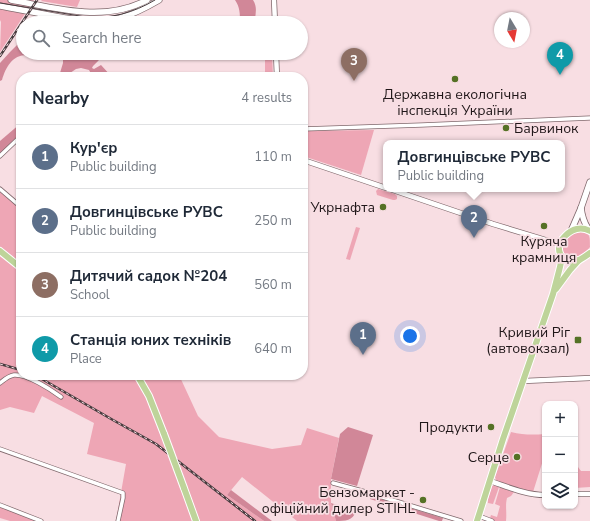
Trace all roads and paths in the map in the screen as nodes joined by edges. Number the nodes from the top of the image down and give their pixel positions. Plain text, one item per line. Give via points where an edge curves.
1 (11, 0) edge
2 (147, 0) edge
3 (159, 0) edge
4 (274, 0) edge
5 (0, 6) edge
6 (54, 16) edge
7 (126, 16) edge
8 (275, 16) edge
9 (276, 60) edge
10 (277, 72) edge
11 (590, 118) edge
12 (308, 129) edge
13 (16, 141) edge
14 (0, 156) edge
15 (308, 162) edge
16 (590, 182) edge
17 (383, 187) edge
18 (0, 190) edge
19 (399, 192) edge
20 (16, 203) edge
21 (581, 208) junction
22 (589, 230) edge
23 (571, 231) junction
24 (559, 244) junction
25 (0, 251) edge
26 (590, 253) edge
27 (562, 257) junction
28 (579, 260) junction
29 (16, 264) edge
30 (553, 294) junction
31 (16, 376) edge
32 (590, 378) edge
33 (30, 380) edge
34 (140, 380) edge
35 (524, 381) junction
36 (0, 383) edge
37 (61, 397) dead end
38 (0, 449) edge
39 (490, 481) junction
40 (333, 483) dead end
41 (578, 494) edge
42 (590, 494) edge
43 (542, 495) edge
44 (0, 505) edge
45 (478, 518) edge
46 (41, 521) edge
47 (118, 521) edge
48 (196, 521) edge
49 (461, 521) edge
50 (492, 521) edge

1 - 2 main road via 99,13 123,10
3 - 7 main road
4 - 8 street
5 - 6 main road
9 - 10 street
11 - 12 street
13 - 14 street
15 - 17 street
16 - 21 main road
18 - 20 street
19 - 24 street
21 - 22 main road via 584,224
21 - 23 main road
22 - 23 main road via 581,228
23 - 24 main road
24 - 27 main road
25 - 29 main road
26 - 28 main road
27 - 28 main road via 570,262
27 - 30 main road
28 - 30 main road
30 - 35 main road
31 - 36 street via 8,377
32 - 35 street
33 - 37 street
34 - 48 main road, bridge via 149,396
35 - 39 main road
38 - 47 street via 123,493
39 - 43 street via 522,492
39 - 45 main road
40 - 49 street
41 - 42 street
44 - 46 street
45 - 50 street

